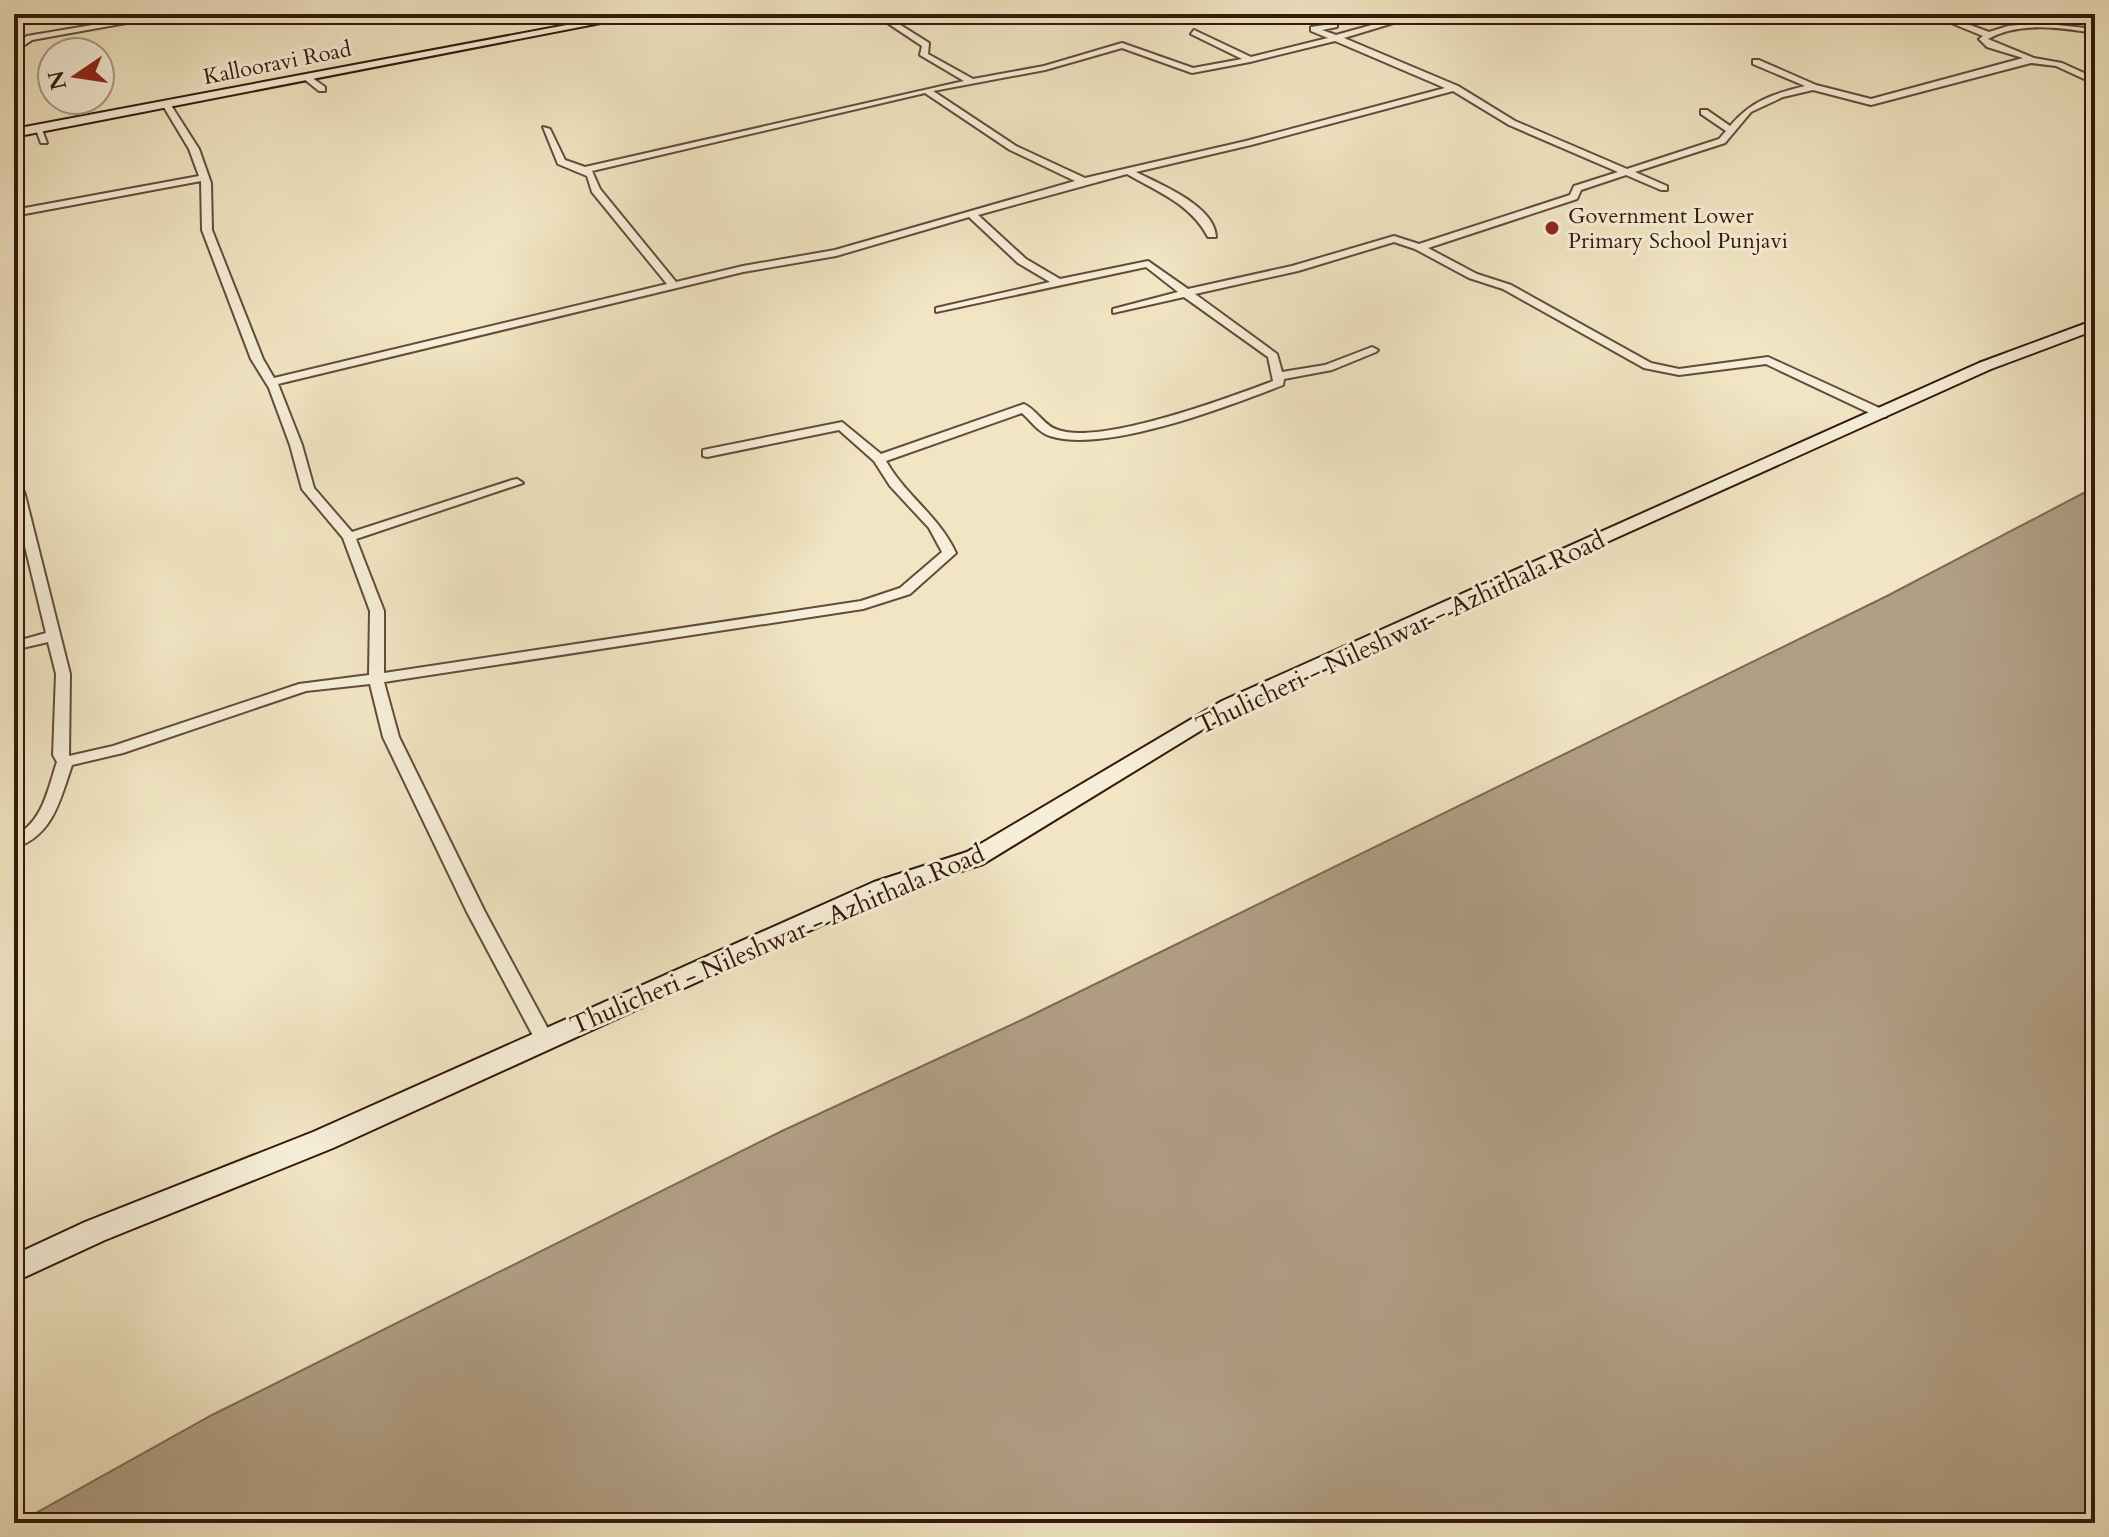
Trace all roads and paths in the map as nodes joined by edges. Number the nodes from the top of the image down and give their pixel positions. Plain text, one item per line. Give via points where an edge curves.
1 (172, 14) edge
2 (642, 14) edge
3 (878, 14) edge
4 (1419, 14) edge
5 (1933, 14) edge
6 (1334, 25) dead end
7 (2095, 31) edge
8 (1194, 32) dead end
9 (1989, 35) junction
10 (1336, 38) junction
11 (14, 50) edge
12 (2034, 59) junction
13 (1250, 60) junction
14 (1756, 62) dead end
15 (307, 77) junction
16 (971, 81) junction
17 (2095, 81) edge
18 (1813, 87) junction
19 (1455, 88) junction
20 (322, 89) dead end
21 (926, 90) junction
22 (166, 104) junction
23 (1704, 112) dead end
24 (546, 129) dead end
25 (1731, 130) junction
26 (14, 133) edge
27 (585, 170) junction
28 (1130, 172) junction
29 (1628, 172) junction
30 (204, 178) junction
31 (1084, 181) junction
32 (1664, 188) dead end
33 (14, 213) edge
34 (971, 214) junction
35 (1212, 235) dead end
36 (1419, 247) junction
37 (1056, 281) junction
38 (674, 286) junction
39 (1186, 293) junction
40 (940, 310) dead end
41 (1117, 311) dead end
42 (2095, 325) edge
43 (1372, 350) dead end
44 (1278, 376) junction
45 (271, 382) junction
46 (1882, 414) junction
47 (707, 453) dead end
48 (879, 459) junction
49 (517, 483) dead end
50 (19, 495) dead end
51 (349, 537) junction
52 (53, 636) junction
53 (14, 646) edge
54 (376, 679) junction
55 (65, 762) junction
56 (14, 842) edge
57 (545, 1040) junction
58 (14, 1269) edge

1 - 11 street via 30,38
2 - 15 main road, Kallooravi Road
3 - 16 street via 926,45 924,55 929,59
4 - 10 street
5 - 9 street
6 - 10 street via 1314,29
7 - 9 street via 2040,25
8 - 13 street
9 - 12 street via 1983,39 1990,45
10 - 13 street
10 - 19 street
12 - 17 street via 2053,61
12 - 18 street via 1871,102
13 - 16 street via 1192,71 1122,45 1045,68
14 - 18 street
15 - 20 street
15 - 22 main road, Kallooravi Road
16 - 21 street
18 - 25 street via 1748,110
19 - 28 street
19 - 29 street via 1512,123
21 - 27 street
21 - 31 street via 1013,148
22 - 26 main road, Kallooravi Road via 41,135
22 - 30 street via 194,149
23 - 25 street
24 - 27 street via 561,162
25 - 29 street via 1722,141
27 - 38 street via 595,190
28 - 31 street
28 - 35 street via 1187,205 1209,222
29 - 32 street
29 - 36 street via 1577,188 1574,197
30 - 33 street
30 - 45 street via 207,230 251,346
31 - 34 street
34 - 37 street via 1022,261
34 - 38 street via 836,253
36 - 39 street via 1394,239 1377,241 1294,269
36 - 46 street via 1473,276 1507,287 1648,366 1679,372 1768,360
37 - 39 street via 1148,264
37 - 40 street
38 - 45 street
39 - 41 street
39 - 44 street via 1273,356
42 - 46 main road, Thulicheri - Nileshwar - Azhithala Road via 1985,366
43 - 44 street via 1328,368
44 - 48 street via 1279,383 1246,396 1134,428 1079,438 1052,433 1024,408
45 - 51 street via 308,489
46 - 57 main road, Thulicheri - Nileshwar - Azhithala Road via 1229,705 975,858 882,888
47 - 48 street via 842,426
48 - 54 street via 884,473 943,534 949,553 905,591 863,605
49 - 51 street
50 - 52 street
51 - 54 street via 377,611
52 - 53 street
52 - 55 street via 63,674
54 - 55 street via 304,687 117,750
54 - 57 street via 391,737
55 - 56 street via 41,826 30,838
57 - 58 main road, Thulicheri - Nileshwar - Azhithala Road

